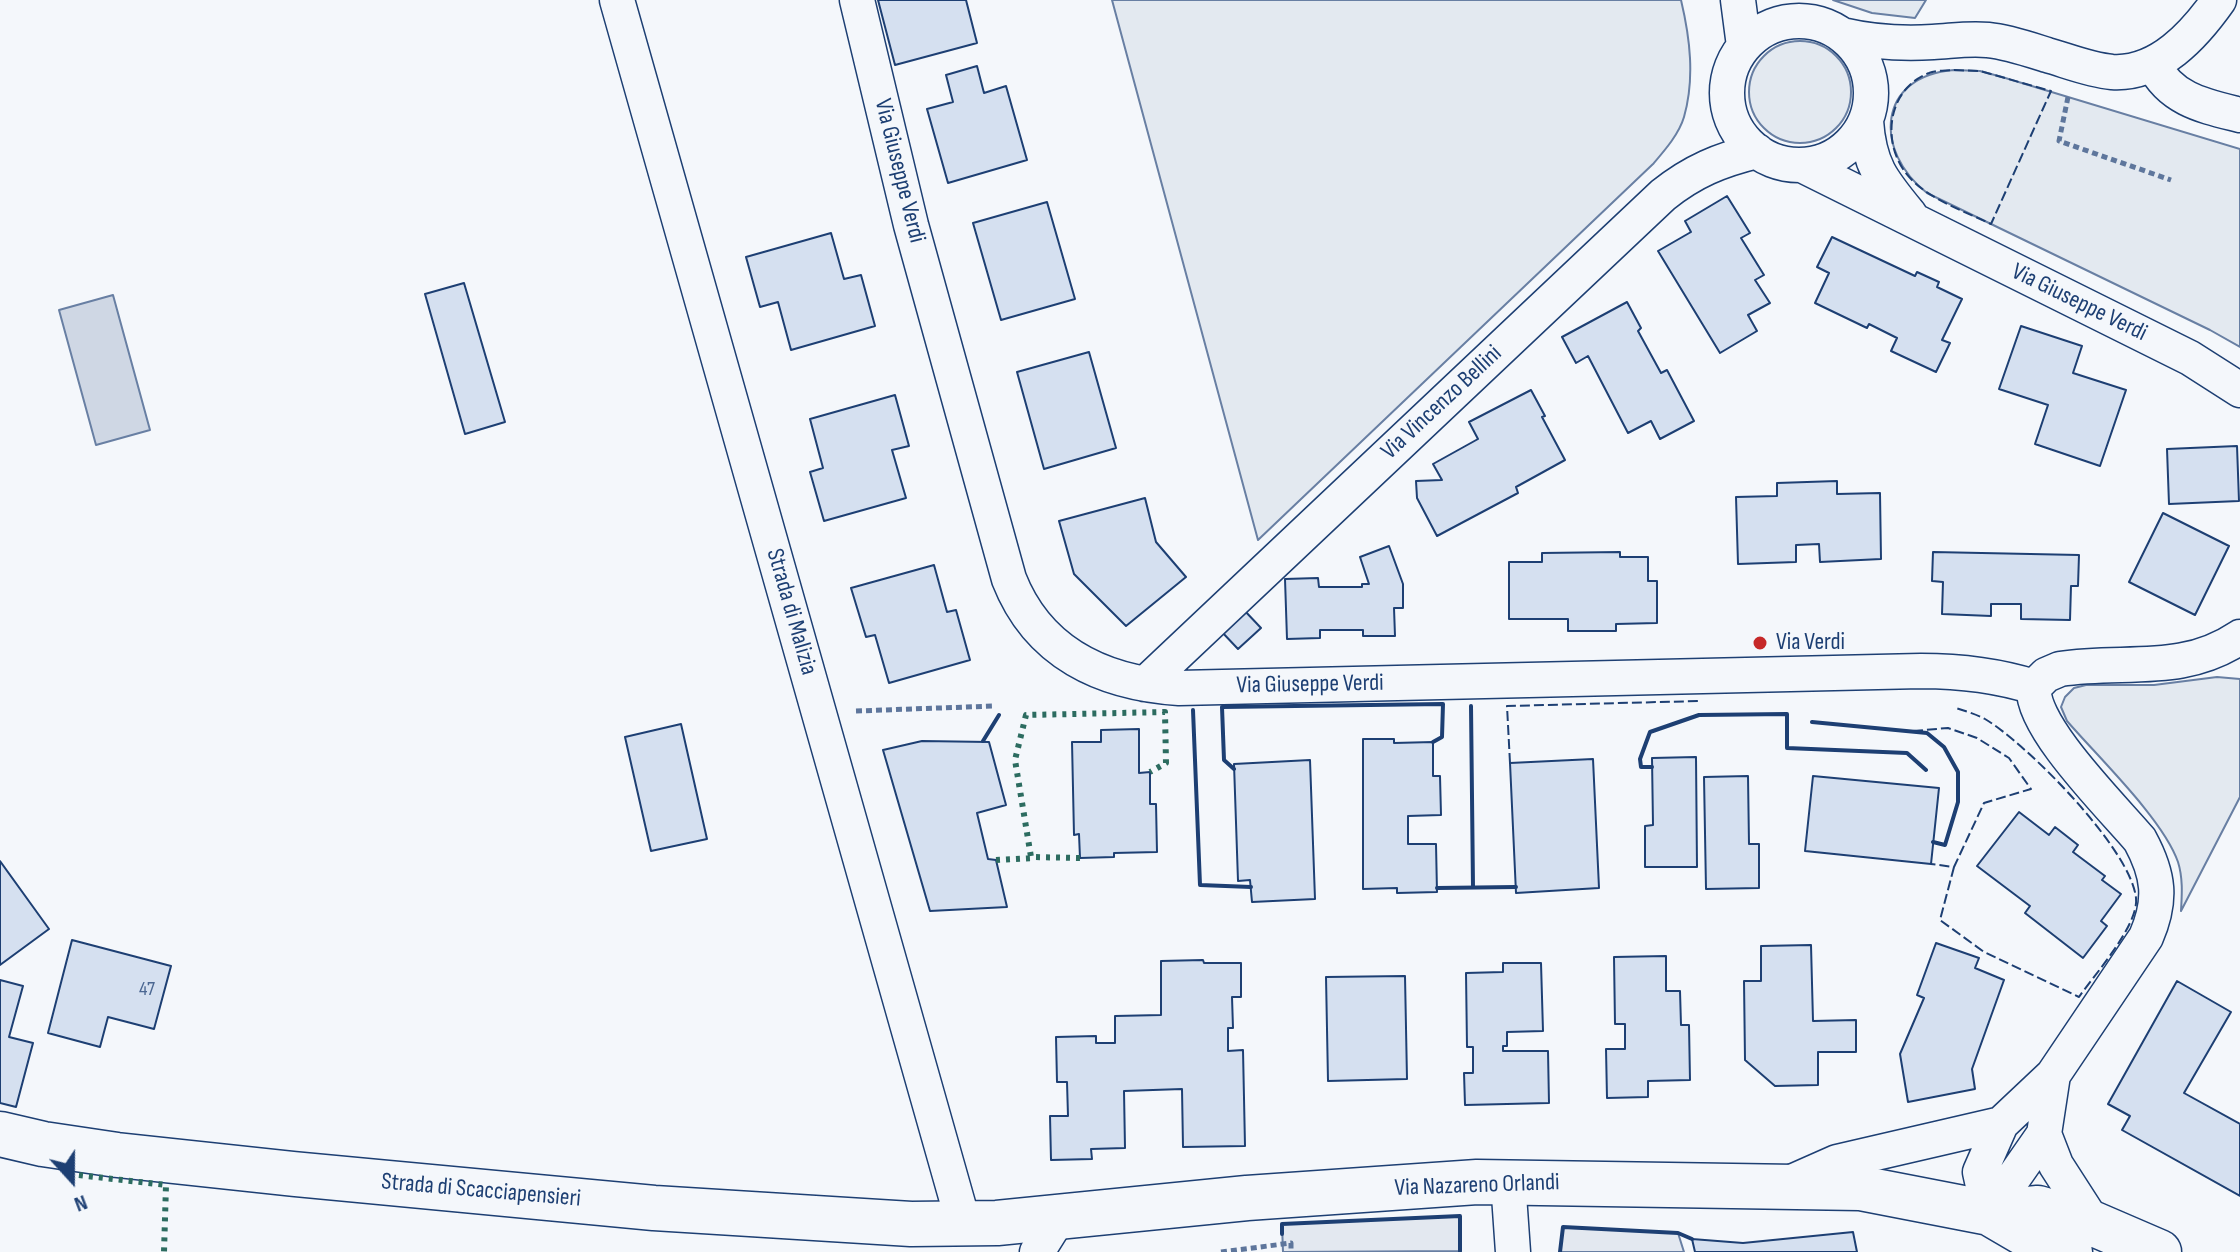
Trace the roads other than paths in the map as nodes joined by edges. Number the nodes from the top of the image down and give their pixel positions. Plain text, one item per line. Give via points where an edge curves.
1 (617, 0) edge
2 (857, 0) edge
3 (1738, 0) edge
4 (1755, 0) edge
5 (2219, 0) edge
6 (1785, 23) junction
7 (1842, 35) junction
8 (1934, 42) junction
9 (1744, 46) junction
10 (2153, 64) junction
11 (1868, 109) junction
12 (2240, 115) edge
13 (1757, 151) junction
14 (1802, 165) junction
15 (1915, 221) junction
16 (2240, 390) edge
17 (2240, 637) edge
18 (1145, 684) junction
19 (2034, 687) junction
20 (2053, 1075) junction
21 (2001, 1124) junction
22 (0, 1134) edge
23 (2044, 1134) junction
24 (1508, 1181) junction
25 (1783, 1186) junction
26 (1989, 1213) junction
27 (964, 1225) junction
28 (1048, 1234) edge
29 (2082, 1238) edge
30 (1513, 1252) edge
31 (2159, 1252) edge

1 - 27 street, Strada di Malizia
2 - 18 street, Via Giuseppe Verdi via 915,240 1016,597 1033,626 1066,653
3 - 9 street
4 - 6 street
5 - 10 street via 2183,43
6 - 7 street via 1825,26
6 - 9 street via 1762,31
7 - 8 street via 1867,41
7 - 11 street, Via Giuseppe Verdi via 1855,47 1870,79
8 - 10 street via 1992,41 2113,72
8 - 11 street via 1888,76
9 - 13 street via 1727,90 1740,135
10 - 12 street via 2184,98
11 - 14 street via 1855,139 1840,152
11 - 15 street, Via Giuseppe Verdi via 1868,149 1882,181
13 - 14 street, Via Giuseppe Verdi via 1778,162
13 - 18 street, Via Vincenzo Bellini via 1702,168 1663,195
14 - 15 street, Via Giuseppe Verdi
15 - 16 street, Via Giuseppe Verdi via 2190,358
17 - 19 street via 2196,659 2060,669
18 - 19 street, Via Giuseppe Verdi via 1202,688 1949,671 2001,676
19 - 20 street via 2034,702 2050,734 2140,840 2156,876 2157,894 2146,937
20 - 21 street
20 - 23 street
21 - 25 street via 1837,1162
21 - 26 street via 1980,1172
22 - 27 street, Strada di Scacciapensieri via 117,1155 294,1174 669,1209
23 - 26 street
23 - 29 street
24 - 25 street, Via Nazareno Orlandi
24 - 28 street, Via Nazareno Orlandi via 1247,1198
24 - 30 street
25 - 26 street, Via Nazareno Orlandi via 1860,1188
26 - 29 street, Via Nazareno Orlandi via 2027,1235
27 - 28 street, Via Nazareno Orlandi
29 - 31 street, Via Nazareno Orlandi

